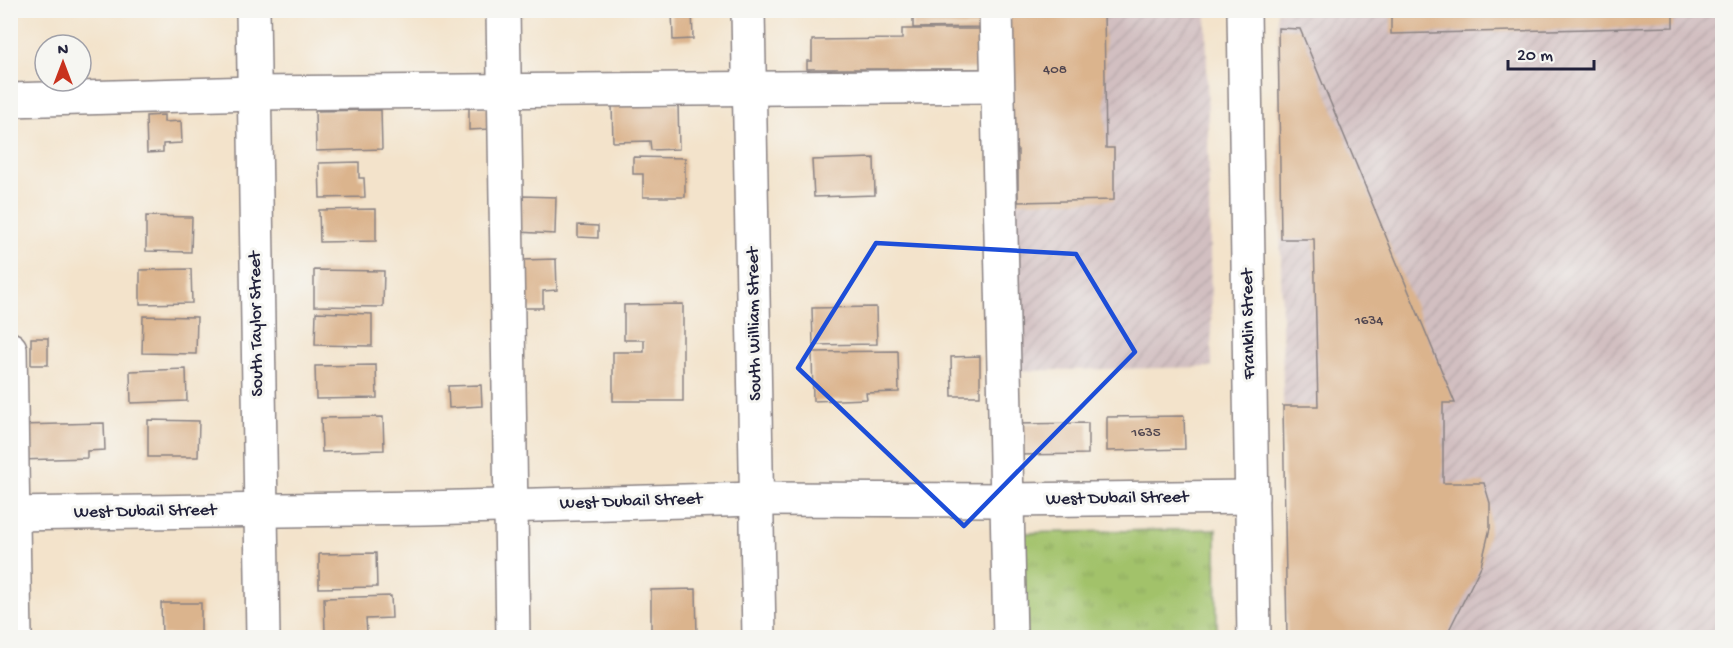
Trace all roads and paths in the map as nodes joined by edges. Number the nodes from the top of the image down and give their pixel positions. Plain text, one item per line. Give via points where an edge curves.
1 (253, 10) edge
2 (503, 10) edge
3 (748, 10) edge
4 (996, 10) edge
5 (1244, 10) edge
6 (997, 86) junction
7 (749, 88) junction
8 (505, 92) junction
9 (254, 93) junction
10 (10, 100) edge
11 (10, 349) edge
12 (1252, 497) junction
13 (757, 499) junction
14 (1007, 500) junction
15 (510, 505) junction
16 (260, 510) junction
17 (12, 514) edge
18 (15, 638) edge
19 (263, 638) edge
20 (513, 638) edge
21 (759, 638) edge
22 (1010, 638) edge
23 (1254, 638) edge

1 - 9 street, South Taylor Street
2 - 8 street
3 - 7 street, South William Street
4 - 6 street
5 - 12 street, Franklin Street
6 - 7 street
6 - 14 street
7 - 8 street
7 - 13 street, South William Street
8 - 9 street
8 - 15 street
9 - 10 street
9 - 16 street, South Taylor Street
11 - 17 street
12 - 14 street, West Dubail Street
12 - 23 street, Franklin Street
13 - 14 street, West Dubail Street
13 - 15 street, West Dubail Street
13 - 21 street, South William Street
14 - 22 street
15 - 16 street, West Dubail Street
15 - 20 street
16 - 17 street, West Dubail Street
16 - 19 street, South Taylor Street
17 - 18 street

